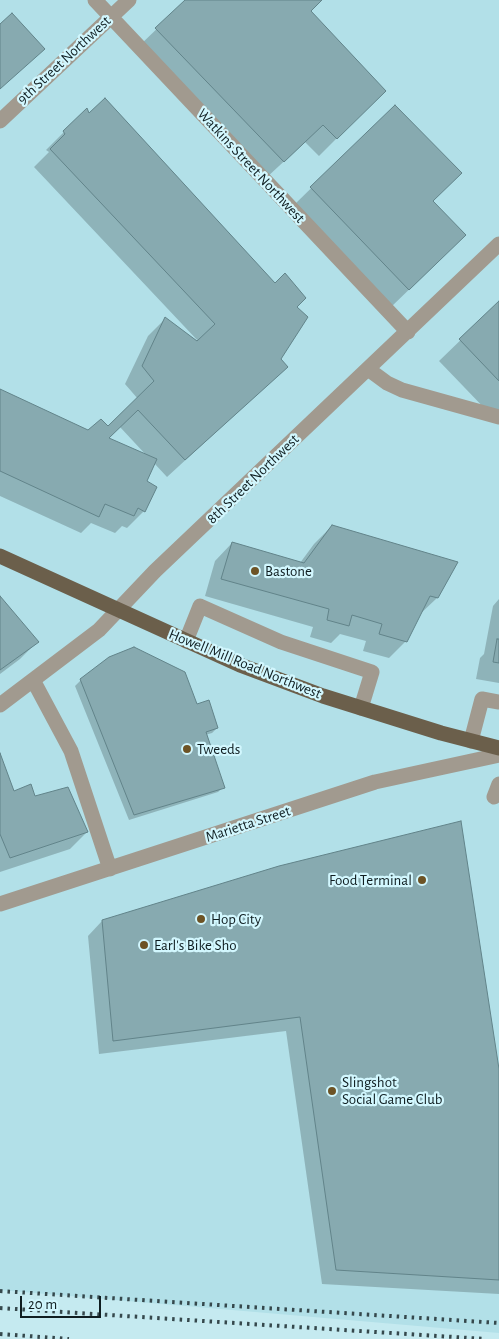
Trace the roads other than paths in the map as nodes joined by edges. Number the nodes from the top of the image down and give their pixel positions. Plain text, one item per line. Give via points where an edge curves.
1 (95, 0) edge
2 (128, 0) edge
3 (111, 16) junction
4 (0, 121) edge
5 (499, 244) edge
6 (408, 332) junction
7 (368, 369) junction
8 (499, 417) edge
9 (0, 556) edge
10 (118, 610) junction
11 (186, 641) junction
12 (33, 680) junction
13 (499, 702) edge
14 (0, 705) edge
15 (360, 708) junction
16 (472, 741) junction
17 (499, 748) edge
18 (499, 755) edge
19 (110, 869) junction
20 (0, 904) edge

1 - 3 street, Watkins Street Northwest
2 - 3 street, 9th Street Northwest
3 - 4 street, 9th Street Northwest
3 - 6 street, Watkins Street Northwest
5 - 6 street, 8th Street Northwest
6 - 7 street, 8th Street Northwest
7 - 8 street via 402,390
7 - 10 street, 8th Street Northwest
9 - 10 main road, Howell Mill Road Northwest
10 - 11 main road, Howell Mill Road Northwest
10 - 12 street, 8th Street Northwest via 89,639
11 - 15 main road, Howell Mill Road Northwest via 240,665
11 - 15 street via 200,606 281,642 372,672
12 - 14 street, 8th Street Northwest
12 - 19 street via 71,752
13 - 16 street via 482,699
15 - 16 main road, Howell Mill Road Northwest
16 - 17 main road, Howell Mill Road Northwest
18 - 19 street, Marietta Street via 375,782
19 - 20 street, Marietta Street

